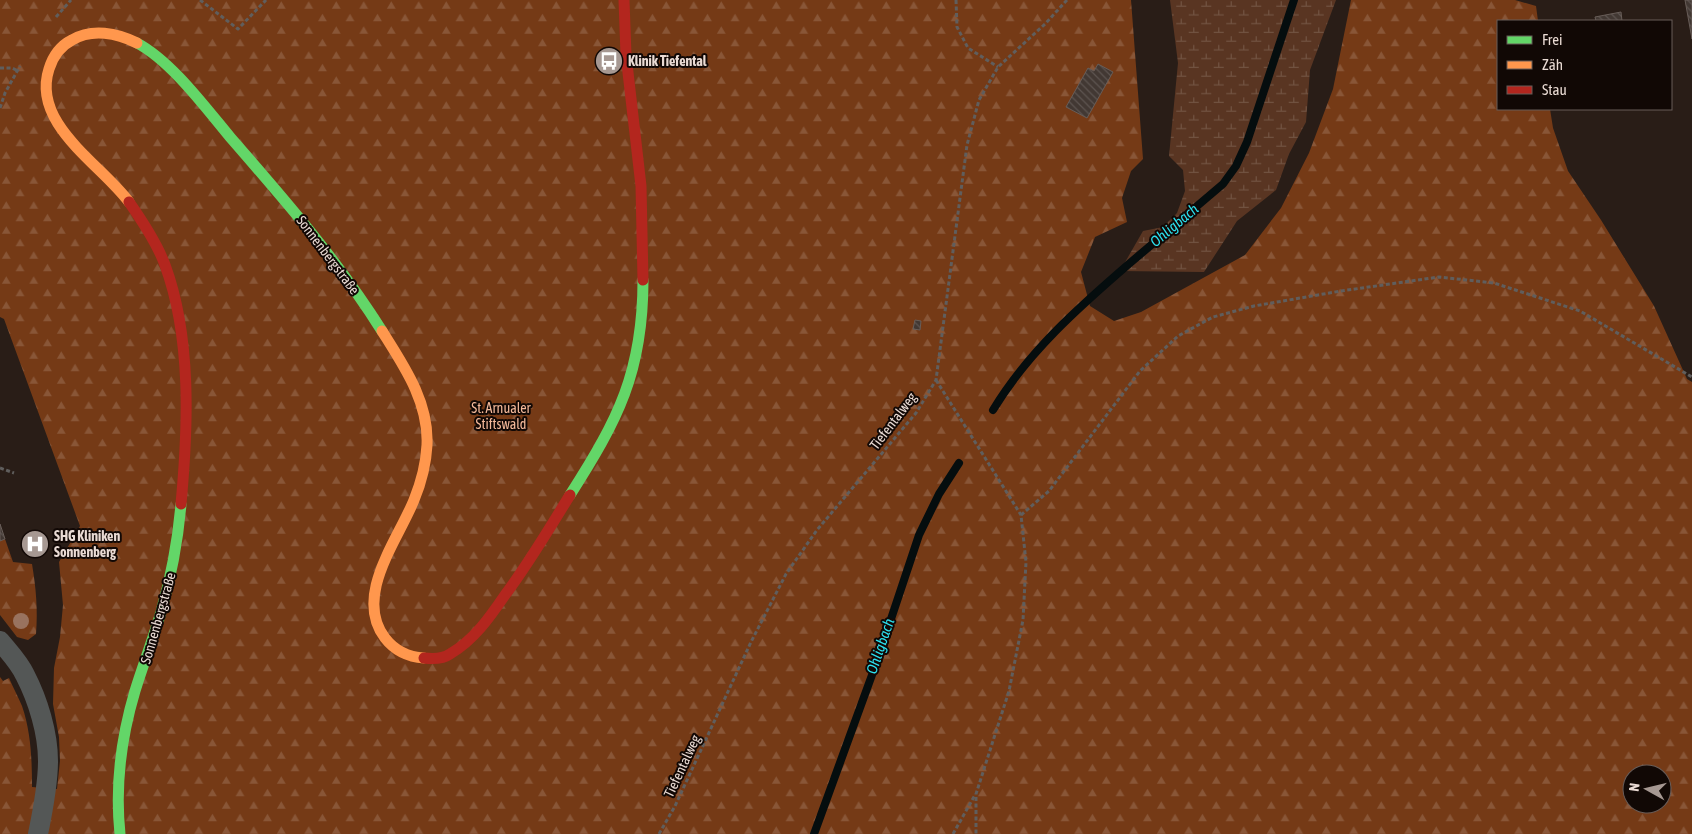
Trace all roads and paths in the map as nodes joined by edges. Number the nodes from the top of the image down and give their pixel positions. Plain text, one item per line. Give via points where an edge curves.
1 (200, 0) edge
2 (266, 0) edge
3 (624, 0) edge
4 (956, 0) edge
5 (1067, 0) edge
6 (0, 68) edge
7 (12, 68) dead end
8 (998, 68) junction
9 (15, 76) dead end
10 (0, 108) edge
11 (1692, 378) edge
12 (936, 380) junction
13 (0, 468) edge
14 (14, 473) dead end
15 (1021, 515) junction
16 (0, 640) edge
17 (976, 794) junction
18 (38, 834) edge
19 (120, 834) edge
20 (659, 834) edge
21 (953, 834) edge
22 (976, 834) edge

1 - 2 path via 238,29
3 - 19 street, Sonnenbergstraße via 625,53 643,222 644,290 635,363 624,398 604,440 538,548 486,624 446,657 423,658 403,654 385,639 375,620 373,597 384,564 418,491 426,460 427,431 423,405 413,382 371,311 286,200 155,56 132,39 87,32 65,42 52,57 46,75 48,98 58,127 119,189 156,242 174,290 183,349 186,441 180,517 164,601 126,723 117,793
4 - 8 path via 957,27 968,48
5 - 8 path, Tiefentalweg
6 - 7 path
8 - 12 path, Tiefentalweg via 979,100 967,145
9 - 10 path
11 - 15 path via 1580,311 1494,283 1439,277 1254,306 1213,317 1178,336 1140,371 1049,491
12 - 15 path
12 - 20 path, Tiefentalweg via 916,414 817,530 786,574
13 - 14 path
15 - 17 path via 1026,562 1023,620 1009,691
16 - 18 street via 26,675 45,736 48,760 46,788
17 - 21 path
17 - 22 path

